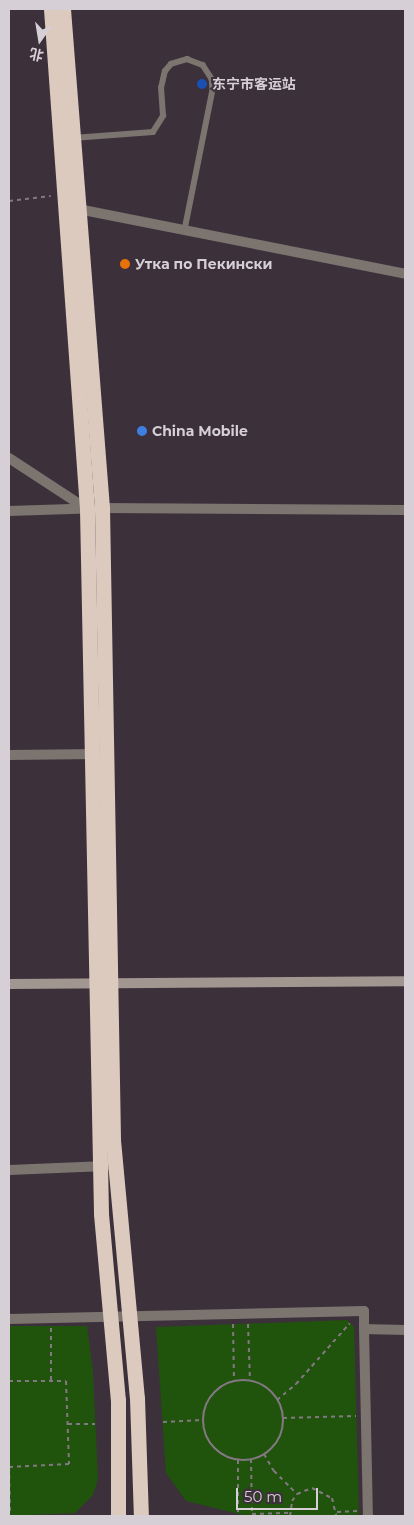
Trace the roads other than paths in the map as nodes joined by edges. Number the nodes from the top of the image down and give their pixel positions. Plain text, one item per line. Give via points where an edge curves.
1 (51, 9) edge
2 (63, 9) edge
3 (72, 138) junction
4 (69, 204) junction
5 (186, 230) junction
6 (405, 274) edge
7 (9, 458) edge
8 (94, 508) junction
9 (405, 510) edge
10 (9, 511) edge
11 (100, 754) junction
12 (9, 755) edge
13 (405, 981) edge
14 (105, 983) junction
15 (9, 984) edge
16 (108, 1166) junction
17 (9, 1170) edge
18 (130, 1317) junction
19 (111, 1318) junction
20 (9, 1319) edge
21 (364, 1329) junction
22 (405, 1330) edge
23 (364, 1514) edge
24 (118, 1516) edge
25 (140, 1516) edge

1 - 4 highway
2 - 3 highway
3 - 4 highway
3 - 5 lane via 153,132 163,116 162,79 165,71 179,60 196,60 203,65 212,79 213,90
4 - 5 street
4 - 8 highway
5 - 6 street
7 - 8 street
8 - 9 street
8 - 10 street
8 - 11 highway
11 - 12 street
11 - 14 highway
13 - 14 street
14 - 15 street
14 - 16 highway
16 - 17 street
16 - 18 highway
16 - 19 highway
18 - 19 street
18 - 21 street via 364,1310
18 - 25 highway via 137,1398
19 - 20 street
19 - 24 highway via 118,1400
21 - 22 street
21 - 23 street

